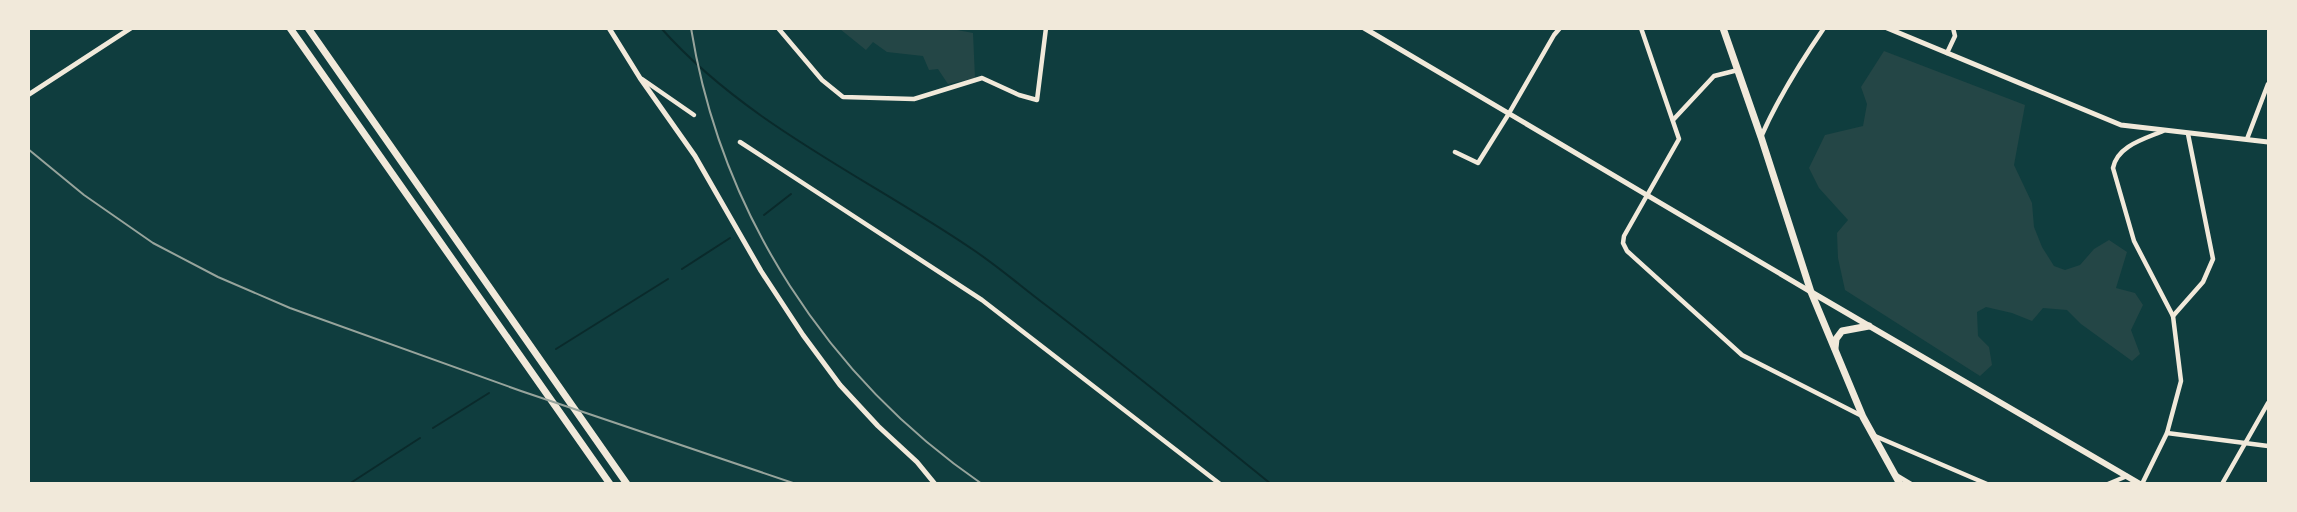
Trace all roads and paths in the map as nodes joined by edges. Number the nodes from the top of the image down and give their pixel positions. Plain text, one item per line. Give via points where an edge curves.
1 (131, 28) edge
2 (290, 28) edge
3 (308, 28) edge
4 (609, 28) edge
5 (778, 28) edge
6 (1046, 28) edge
7 (1364, 28) edge
8 (1560, 28) edge
9 (1641, 28) edge
10 (1723, 28) edge
11 (1824, 28) edge
12 (1887, 28) edge
13 (1953, 28) edge
14 (1947, 53) junction
15 (1738, 70) junction
16 (640, 78) junction
17 (2268, 84) edge
18 (28, 94) edge
19 (694, 115) dead end
20 (1508, 115) junction
21 (1673, 120) junction
22 (2163, 131) junction
23 (2188, 134) junction
24 (1761, 137) junction
25 (2247, 138) junction
26 (740, 142) dead end
27 (2268, 142) edge
28 (1455, 152) dead end
29 (1646, 196) junction
30 (1811, 292) junction
31 (2173, 316) junction
32 (1869, 326) junction
33 (1835, 350) junction
34 (2268, 403) edge
35 (1863, 417) junction
36 (2168, 433) junction
37 (1872, 435) junction
38 (2245, 443) junction
39 (2268, 446) edge
40 (1896, 475) junction
41 (2127, 476) junction
42 (610, 483) edge
43 (627, 483) edge
44 (935, 483) edge
45 (1220, 483) edge
46 (1900, 483) edge
47 (1911, 483) edge
48 (1987, 483) edge
49 (2108, 483) edge
50 (2141, 483) edge
51 (2222, 483) edge

1 - 18 street
2 - 42 main road
3 - 43 main road
4 - 16 street
5 - 6 street via 822,80 843,97 914,99 982,78 1037,100
7 - 20 street
8 - 20 street
9 - 21 street
10 - 15 main road
11 - 24 street via 1777,101
12 - 14 street
13 - 14 street via 1955,36
14 - 22 street via 2109,122
15 - 21 street via 1714,76
15 - 24 main road
16 - 19 street
16 - 44 street via 695,156 803,336 840,385
17 - 25 street
20 - 28 street via 1478,163
20 - 29 street
21 - 29 street via 1679,139
22 - 23 street
22 - 31 street via 2118,154 2113,168 2134,241
23 - 25 street
23 - 31 street via 2213,259 2203,282
24 - 30 main road
25 - 27 street
26 - 45 street via 982,300
29 - 30 street
29 - 35 street via 1624,236 1628,251 1742,355
30 - 32 main road
30 - 33 main road
31 - 36 street via 2181,381
32 - 33 main road via 1842,331
32 - 41 main road
33 - 35 main road
34 - 38 street
35 - 37 main road
36 - 38 street
36 - 50 street
37 - 40 main road
37 - 48 street
38 - 39 street
38 - 51 street
40 - 46 main road
40 - 47 street
41 - 49 street
41 - 50 main road

